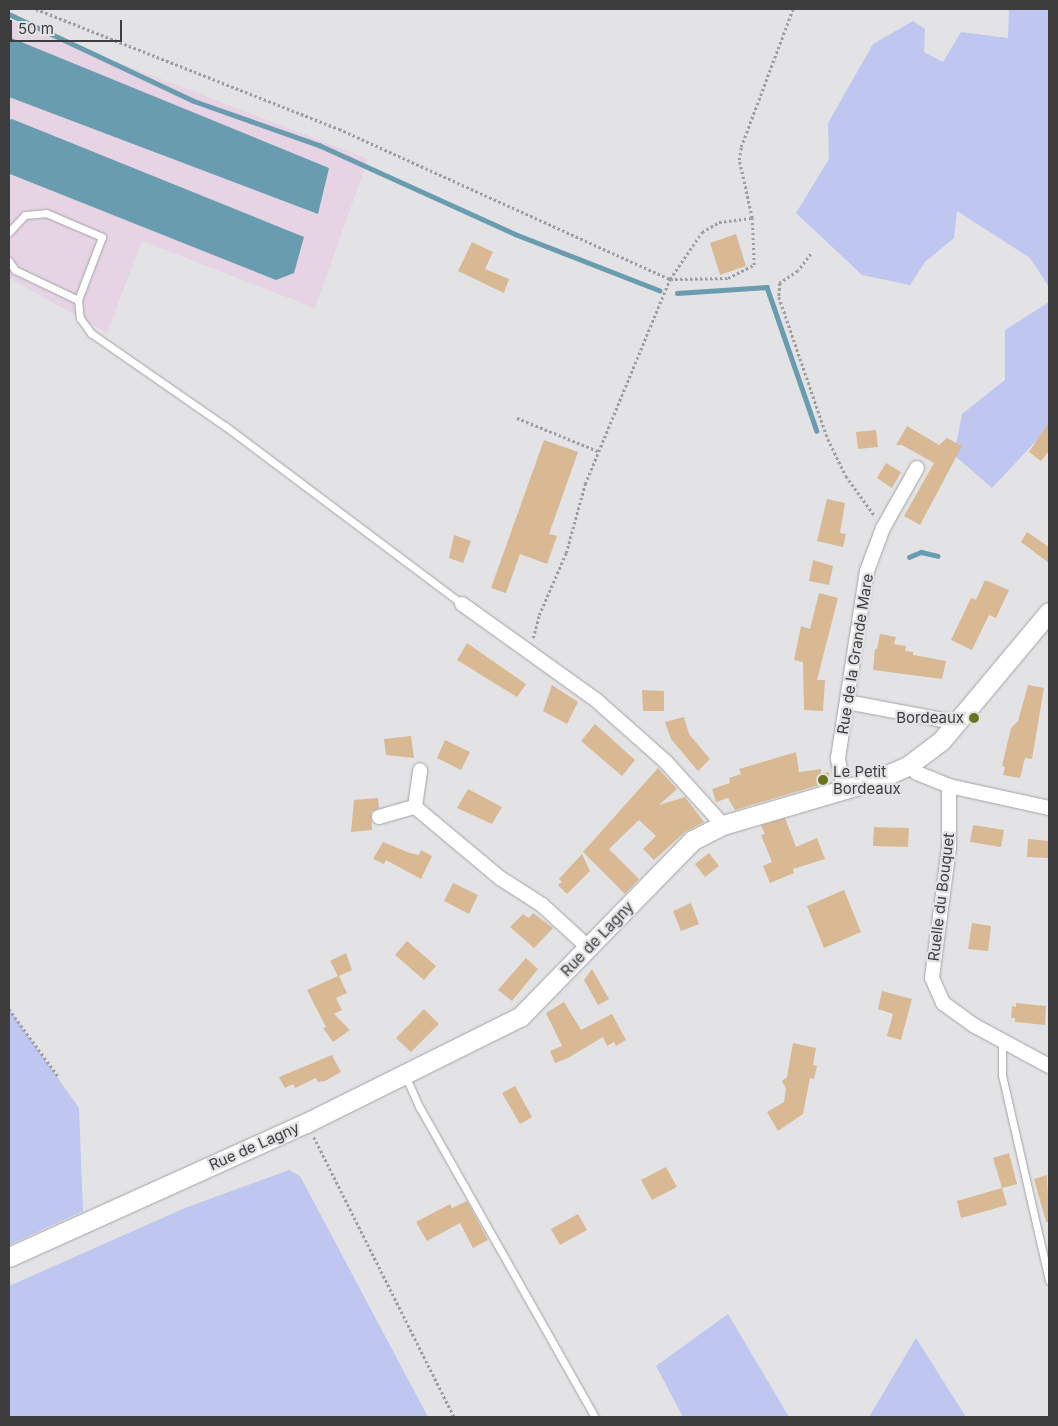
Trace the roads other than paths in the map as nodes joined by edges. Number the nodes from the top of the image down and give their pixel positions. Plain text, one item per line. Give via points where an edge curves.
1 (9, 232) edge
2 (9, 261) edge
3 (78, 300) junction
4 (917, 468) dead end
5 (462, 604) joint
6 (1049, 612) edge
7 (847, 702) junction
8 (958, 723) junction
9 (908, 765) junction
10 (420, 770) dead end
11 (948, 786) junction
12 (844, 790) junction
13 (415, 807) junction
14 (1049, 808) edge
15 (379, 817) dead end
16 (723, 825) junction
17 (589, 948) junction
18 (1002, 1041) junction
19 (1049, 1066) edge
20 (405, 1075) junction
21 (9, 1257) edge
22 (1049, 1281) edge
23 (595, 1417) edge

1 - 3 lane via 25,215 46,213 102,236
2 - 3 lane via 15,270
3 - 5 lane via 80,318 91,333 225,426
4 - 7 street, Rue de la Grande Mare via 883,528 867,571
5 - 16 street via 596,700 665,761
6 - 8 main road, Rue de Lagny
7 - 8 street
7 - 12 street, Rue de la Grande Mare via 838,758
8 - 9 main road, Rue de Lagny via 941,741
9 - 11 street via 917,773
9 - 12 main road, Rue de Lagny
10 - 13 street
11 - 14 street
11 - 18 street, Ruelle du Bouquet via 949,847 932,978 943,1003
12 - 16 main road, Rue de Lagny
13 - 15 street
13 - 17 street via 500,878 542,905
16 - 17 main road, Rue de Lagny via 693,840
17 - 20 main road, Rue de Lagny via 520,1017
18 - 19 street, Ruelle du Bouquet
18 - 22 lane via 1002,1075
20 - 21 main road, Rue de Lagny
20 - 23 lane

